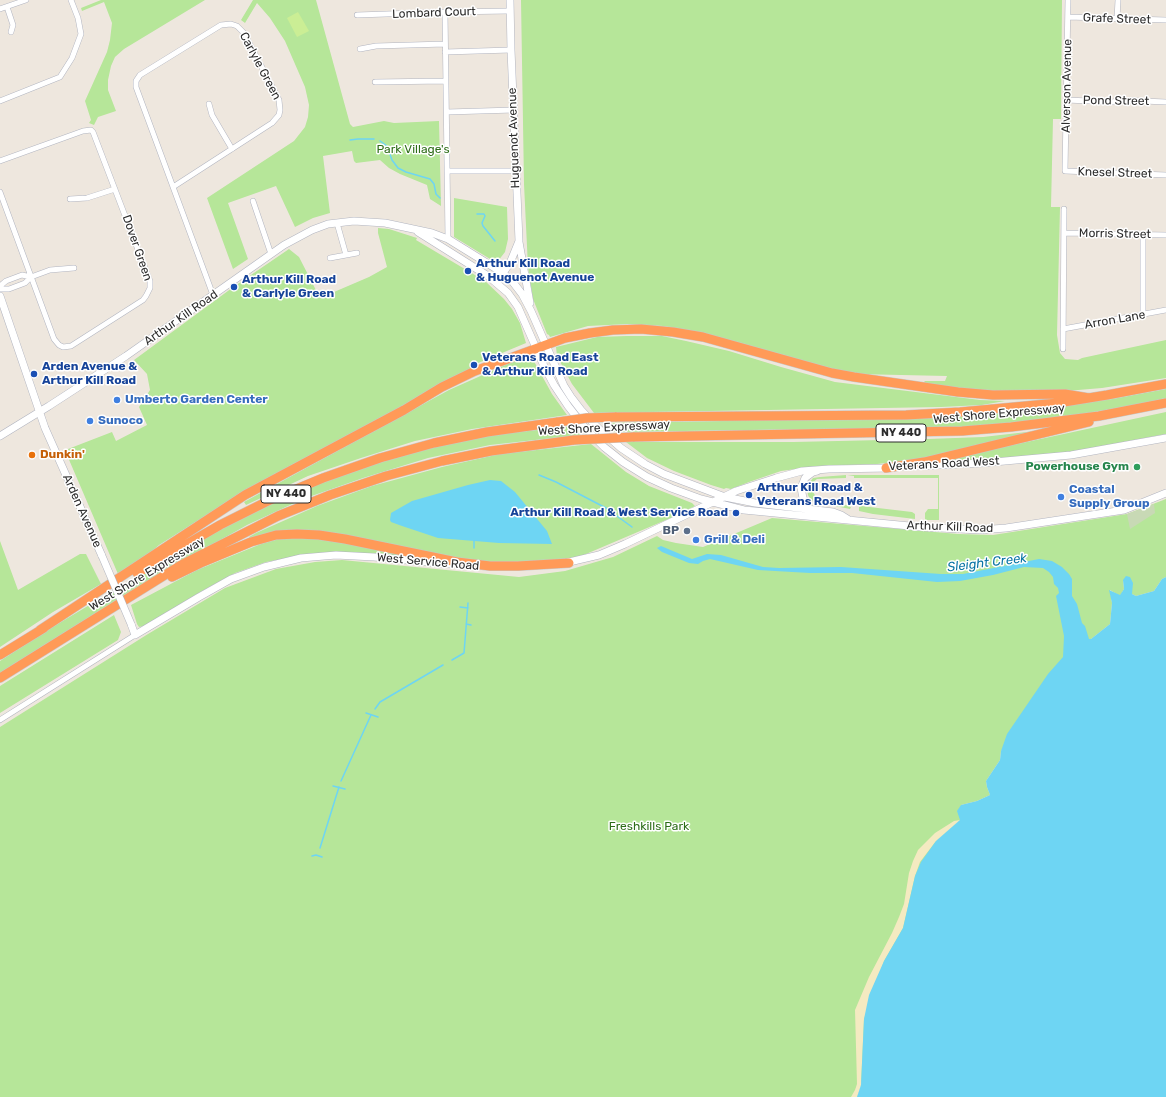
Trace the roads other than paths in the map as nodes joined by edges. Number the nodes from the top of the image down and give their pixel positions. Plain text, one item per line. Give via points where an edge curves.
1 (26, 0) edge
2 (71, 0) edge
3 (510, 0) edge
4 (1068, 0) edge
5 (1118, 0) edge
6 (7, 7) junction
7 (0, 10) edge
8 (510, 11) junction
9 (445, 12) junction
10 (357, 15) dead end
11 (1068, 17) junction
12 (1117, 19) junction
13 (1166, 20) edge
14 (12, 32) dead end
15 (445, 44) junction
16 (360, 48) dead end
17 (511, 50) junction
18 (445, 52) junction
19 (445, 81) junction
20 (375, 82) dead end
21 (0, 100) edge
22 (1066, 100) junction
23 (1166, 102) edge
24 (210, 104) dead end
25 (514, 110) junction
26 (447, 112) junction
27 (232, 149) junction
28 (0, 161) edge
29 (447, 171) junction
30 (515, 171) junction
31 (1064, 171) joint
32 (1166, 175) edge
33 (173, 187) junction
34 (115, 188) junction
35 (0, 192) edge
36 (70, 199) dead end
37 (253, 201) dead end
38 (1064, 209) dead end
39 (337, 223) junction
40 (415, 230) junction
41 (1064, 233) junction
42 (1143, 235) junction
43 (1166, 235) edge
44 (448, 239) junction
45 (519, 241) junction
46 (357, 253) dead end
47 (271, 254) junction
48 (346, 255) junction
49 (330, 258) dead end
50 (74, 268) dead end
51 (503, 273) junction
52 (31, 277) junction
53 (494, 280) junction
54 (0, 287) edge
55 (213, 295) junction
56 (0, 296) edge
57 (1166, 310) edge
58 (531, 311) junction
59 (1142, 315) junction
60 (1063, 329) junction
61 (541, 347) junction
62 (1063, 349) dead end
63 (1166, 384) edge
64 (1089, 398) junction
65 (1166, 404) edge
66 (40, 412) junction
67 (0, 436) edge
68 (1166, 438) edge
69 (829, 468) junction
70 (886, 468) junction
71 (1166, 493) edge
72 (725, 497) junction
73 (712, 503) junction
74 (809, 509) junction
75 (849, 520) junction
76 (569, 563) junction
77 (106, 613) junction
78 (40, 630) junction
79 (136, 635) junction
80 (0, 655) edge
81 (0, 678) edge
82 (0, 720) edge

1 - 6 street
2 - 21 street via 81,34 63,73 60,77
3 - 8 street, Huguenot Avenue
4 - 11 street, Alverson Avenue
5 - 12 street
6 - 7 street
6 - 14 street
8 - 9 street, Lombard Court
8 - 17 street, Huguenot Avenue
9 - 10 street, Lombard Court
9 - 15 street
11 - 12 street, Grafe Street
11 - 22 street, Alverson Avenue
12 - 13 street, Grafe Street
15 - 16 street
15 - 18 street
17 - 18 street
17 - 25 street, Huguenot Avenue
18 - 19 street
19 - 20 street
19 - 26 street
22 - 23 street, Pond Street
22 - 31 street, Alverson Avenue
24 - 27 street via 212,115
25 - 26 street
25 - 30 street, Huguenot Avenue
26 - 29 street
27 - 33 street, Carlyle Green
27 - 33 street, Carlyle Green via 276,119 280,105 244,33 237,26 226,24 140,75 136,81
28 - 34 street, Dover Green via 91,130
29 - 30 street
29 - 44 street
30 - 45 street, Huguenot Avenue
31 - 32 street, Knesel Street
33 - 55 street, Carlyle Green
34 - 36 street via 87,198
34 - 52 street, Dover Green via 150,281 149,293 143,300 70,346 63,347 54,339
35 - 52 street, Dover Green
37 - 47 street
38 - 41 street
39 - 40 street, Arthur Kill Road via 373,222
39 - 47 street, Arthur Kill Road via 312,230
39 - 48 street
40 - 44 street via 432,232
40 - 53 street
41 - 42 street, Morris Street
41 - 60 street
42 - 43 street, Morris Street
42 - 59 street
44 - 51 street
45 - 51 street, Huguenot Avenue
45 - 58 street
46 - 48 street
47 - 55 street, Arthur Kill Road
48 - 49 street
50 - 52 street via 50,270
51 - 53 street
51 - 58 street via 522,294
52 - 54 street via 25,283 9,289
52 - 54 street via 22,275 6,281
53 - 61 street via 518,307
55 - 66 street, Arthur Kill Road
56 - 66 street, Arden Avenue
57 - 59 street, Arron Lane
58 - 61 street
59 - 60 street, Arron Lane
60 - 62 street
61 - 64 highway via 565,338 605,331 641,329 703,338 832,373 958,392 1000,395 1065,394
61 - 72 street, Arthur Kill Road via 581,410 621,448 664,474
61 - 73 street, Arthur Kill Road via 554,385 586,429 604,447 647,477
61 - 78 highway via 475,371 442,387 397,414 245,495
63 - 64 highway, West Shore Expressway / NY 440
64 - 78 highway, West Shore Expressway / NY 440, bridge via 1009,408 906,415 587,418 487,432 434,443 380,458 270,500 220,525
65 - 70 highway via 924,462
65 - 77 highway, West Shore Expressway / NY 440, bridge via 1091,417 962,432 633,437 574,440 492,450 442,460 386,476 278,516 181,565
66 - 67 street, Arthur Kill Road
66 - 79 street, Arden Avenue, bridge via 54,450
68 - 70 street, Veterans Road West via 1028,459
69 - 70 street, Veterans Road West
69 - 72 street, Veterans Road West via 795,472 749,486
69 - 74 street via 813,472 805,478 801,488 802,498
71 - 75 street, Arthur Kill Road via 1124,510 993,529 959,530
72 - 73 street, West Service Road
72 - 74 street, Arthur Kill Road
73 - 75 street, Arthur Kill Road via 740,510
73 - 76 street, West Service Road via 599,555
74 - 75 street, Arthur Kill Road via 833,512
76 - 77 highway via 490,566 319,535 276,536 251,542 203,562
76 - 79 street, West Service Road via 497,568 366,556 301,558 264,567 231,579
77 - 81 highway, West Shore Expressway / NY 440
78 - 80 highway, West Shore Expressway / NY 440
79 - 82 street

